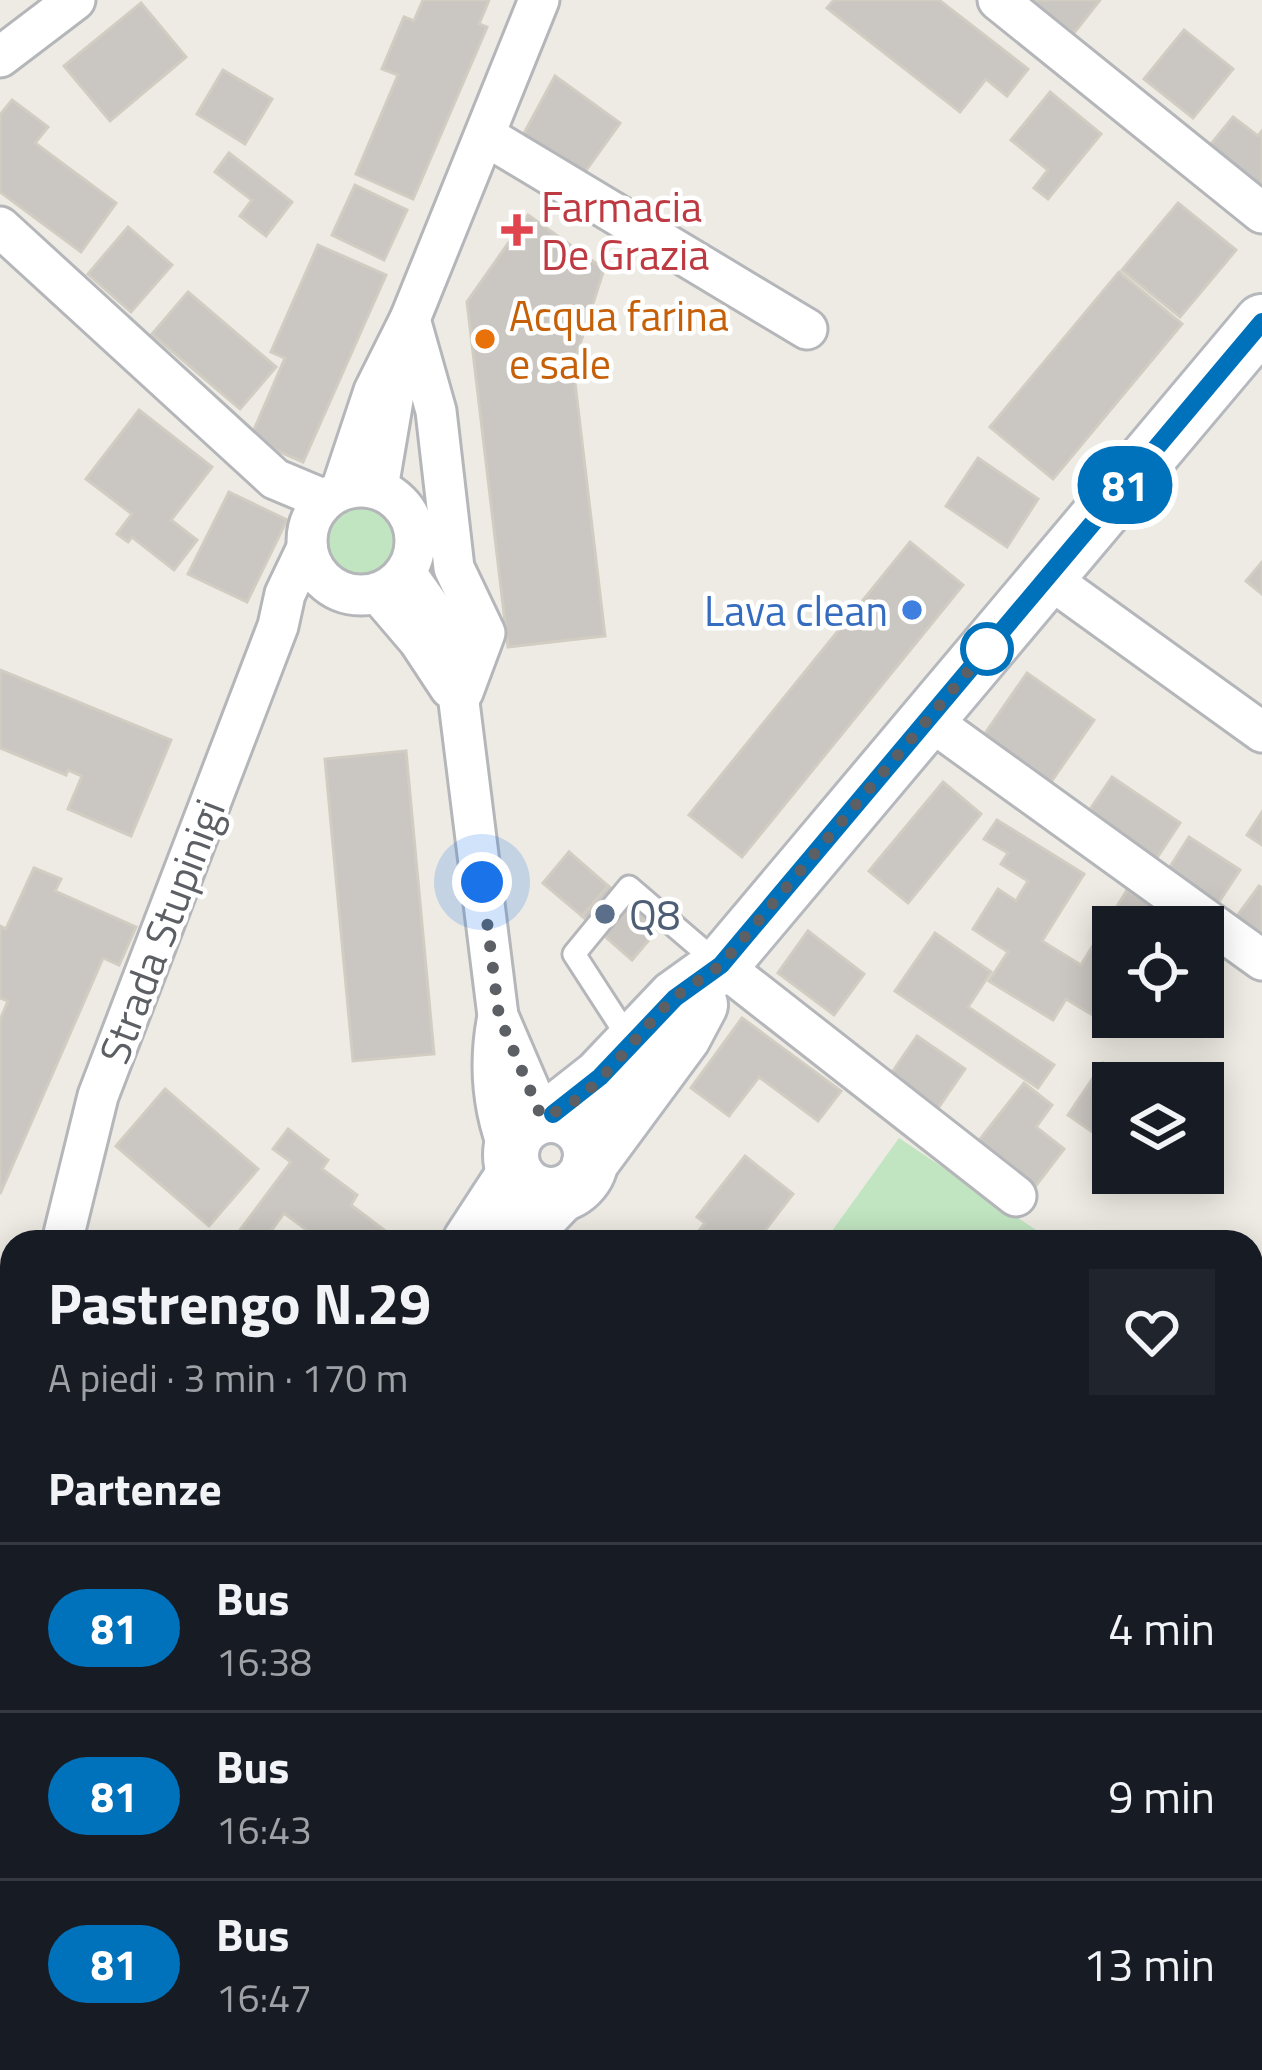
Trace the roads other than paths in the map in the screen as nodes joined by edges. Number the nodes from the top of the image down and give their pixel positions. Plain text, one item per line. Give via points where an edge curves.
1 (74, 0) edge
2 (539, 0) edge
3 (998, 0) edge
4 (0, 57) edge
5 (487, 136) junction
6 (1262, 213) edge
7 (0, 227) edge
8 (410, 319) junction
9 (1262, 322) edge
10 (807, 329) dead end
11 (332, 511) junction
12 (1047, 578) junction
13 (327, 583) junction
14 (392, 583) junction
15 (278, 626) junction
16 (459, 702) junction
17 (928, 719) junction
18 (1262, 732) edge
19 (1262, 960) edge
20 (721, 965) junction
21 (632, 1043) junction
22 (546, 1153) junction
23 (1016, 1196) dead end
24 (65, 1230) edge
25 (480, 1230) edge
26 (519, 1230) edge

1 - 4 street
2 - 5 street, Strada Stupinigi
3 - 6 street
5 - 8 street, Strada Stupinigi
5 - 10 street
7 - 11 street via 275,479
8 - 11 street, Strada Stupinigi via 374,391
8 - 16 street via 436,411 454,568 485,634
9 - 12 main road
11 - 13 street via 312,564
11 - 14 street via 393,496 413,523 414,557
11 - 15 street, Strada Stupinigi via 285,594
12 - 17 main road
12 - 18 street
13 - 14 street via 351,595
13 - 15 street, Strada Stupinigi
14 - 16 street
15 - 24 street, Strada Stupinigi via 98,1096
16 - 22 street via 499,1016
17 - 19 street
17 - 20 main road
20 - 21 main road
20 - 21 lane via 629,887 574,954
20 - 22 main road via 683,1037
20 - 23 street
21 - 22 main road
22 - 25 main road
22 - 26 main road

